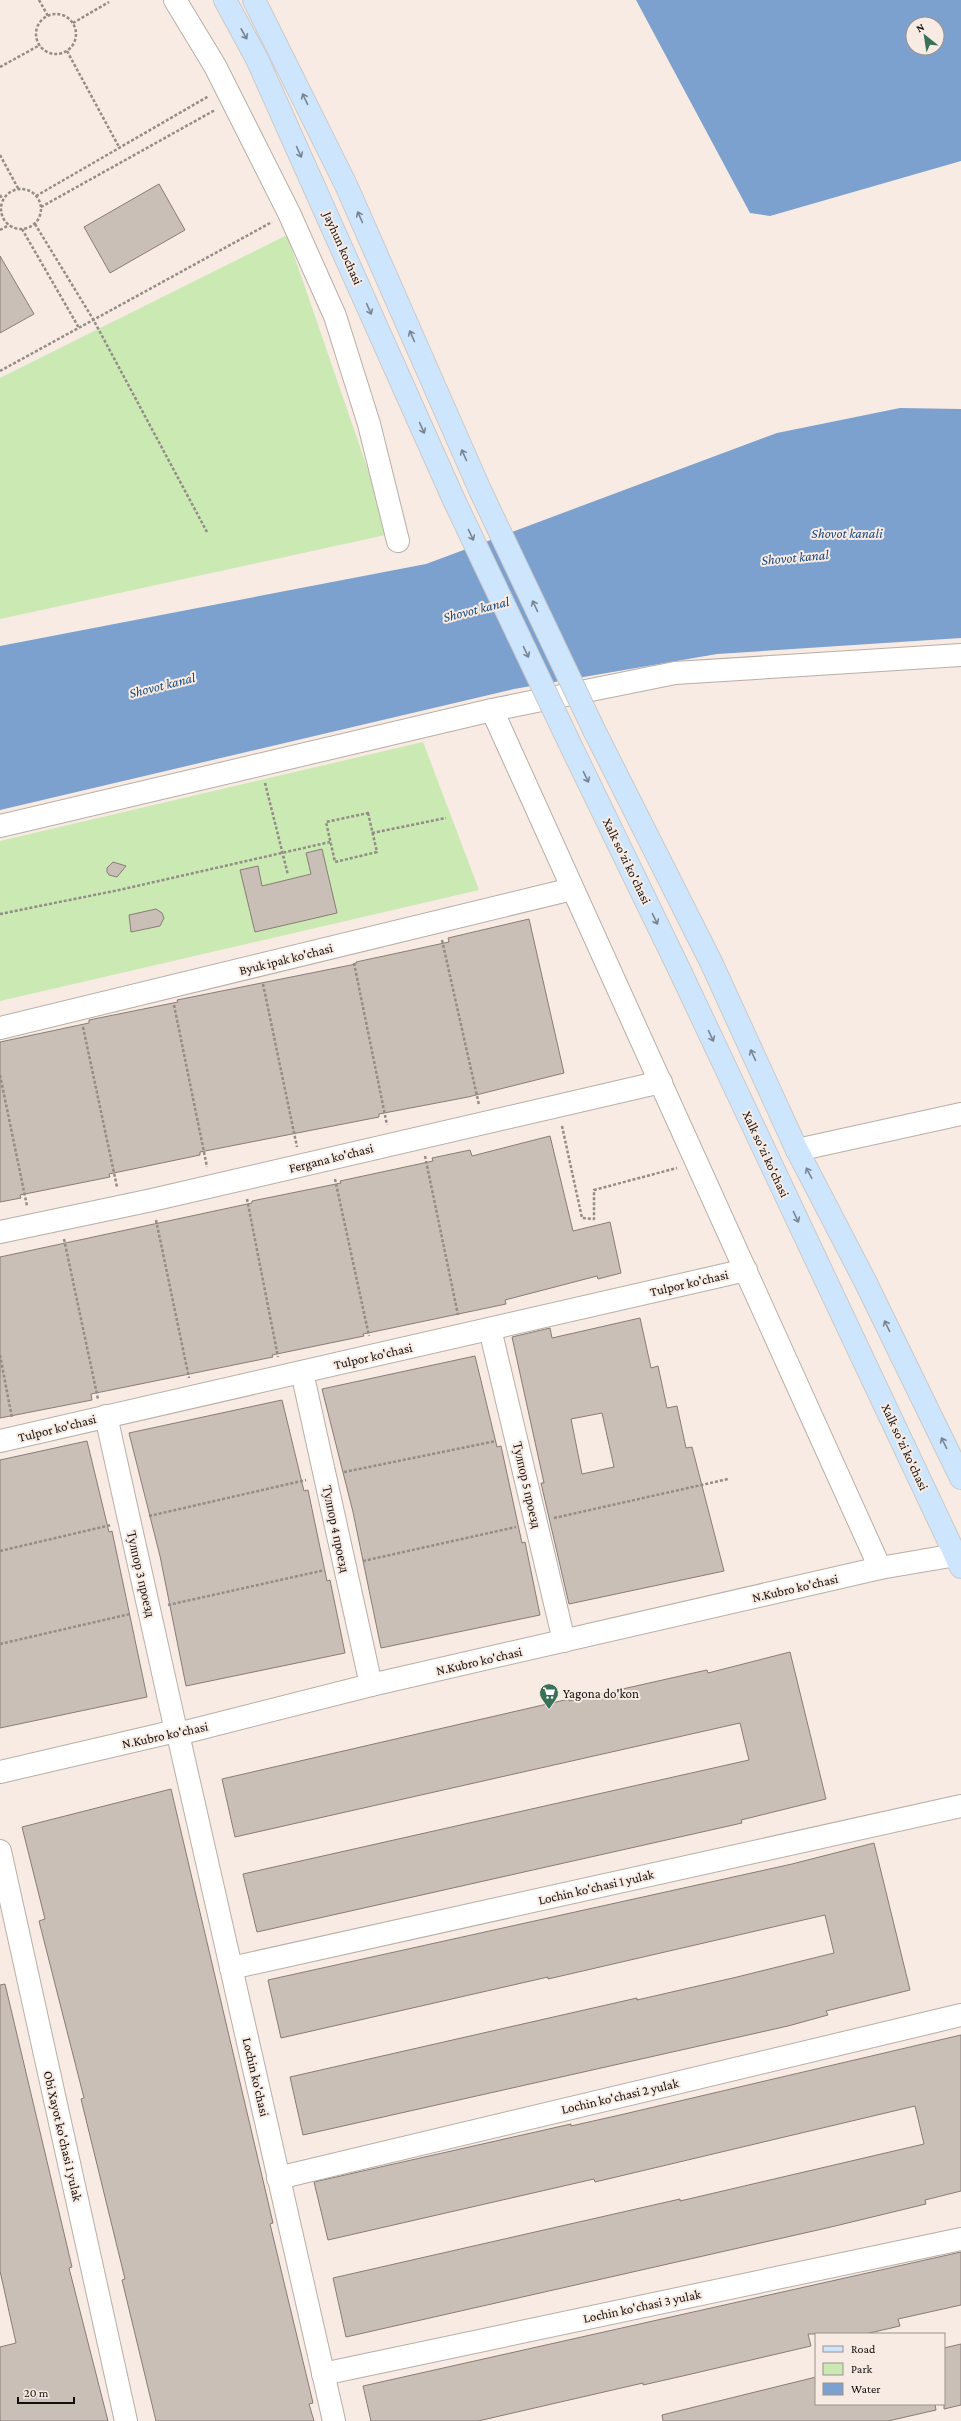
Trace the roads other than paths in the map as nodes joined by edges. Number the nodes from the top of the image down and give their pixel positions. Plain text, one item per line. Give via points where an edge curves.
1 (175, 0) edge
2 (225, 0) edge
3 (254, 0) edge
4 (398, 542) dead end
5 (961, 655) edge
6 (492, 710) junction
7 (569, 742) joint
8 (0, 826) edge
9 (572, 889) junction
10 (0, 1028) edge
11 (661, 1082) junction
12 (961, 1114) edge
13 (797, 1150) junction
14 (0, 1232) edge
15 (746, 1270) junction
16 (490, 1329) junction
17 (292, 1375) junction
18 (104, 1416) junction
19 (8, 1440) edge
20 (961, 1478) edge
21 (959, 1559) edge
22 (880, 1568) junction
23 (564, 1641) junction
24 (371, 1686) junction
25 (177, 1732) junction
26 (0, 1772) edge
27 (961, 1806) edge
28 (0, 1851) edge
29 (231, 1968) junction
30 (961, 2015) edge
31 (278, 2178) junction
32 (961, 2239) edge
33 (323, 2374) junction
34 (126, 2421) edge
35 (334, 2421) edge

1 - 4 street via 229,94 289,213 335,316 369,424
2 -> 7 main road, Jayhun kochasi, bridge via 258,59 454,500
13 -> 3 main road, bridge via 710,962 594,730 480,490 346,185
5 - 6 street via 675,673
6 - 8 street
6 - 9 street
7 -> 21 main road, Xalk so'zi ko'chasi
9 - 10 street, Byuk ipak ko'chasi
9 - 11 street
11 - 14 street, Fergana ko'chasi via 152,1200
11 - 15 street
12 - 13 street
20 -> 13 main road via 865,1281
15 - 16 street, Tulpor ko'chasi
15 - 22 street
16 - 17 street, Tulpor ko'chasi
16 - 23 street, Тулпор 5 проезд
17 - 18 street, Tulpor ko'chasi
17 - 24 street, Тулпор 4 проезд via 325,1476
18 - 19 street, Tulpor ko'chasi
18 - 25 street, Тулпор 3 проезд
21 - 22 street, N.Kubro ko'chasi
22 - 23 street, N.Kubro ko'chasi
23 - 24 street, N.Kubro ko'chasi
24 - 25 street, N.Kubro ko'chasi
25 - 26 street, N.Kubro ko'chasi
25 - 29 street, Lochin ko'chasi
27 - 29 street, Lochin ko'chasi 1 yulak
28 - 34 street, Obi Xayot ko'chasi 1 yulak
29 - 31 street, Lochin ko'chasi
30 - 31 street, Lochin ko'chasi 2 yulak
31 - 33 street, Lochin ko'chasi
32 - 33 street, Lochin ko'chasi 3 yulak
33 - 35 street, Lochin ko'chasi

